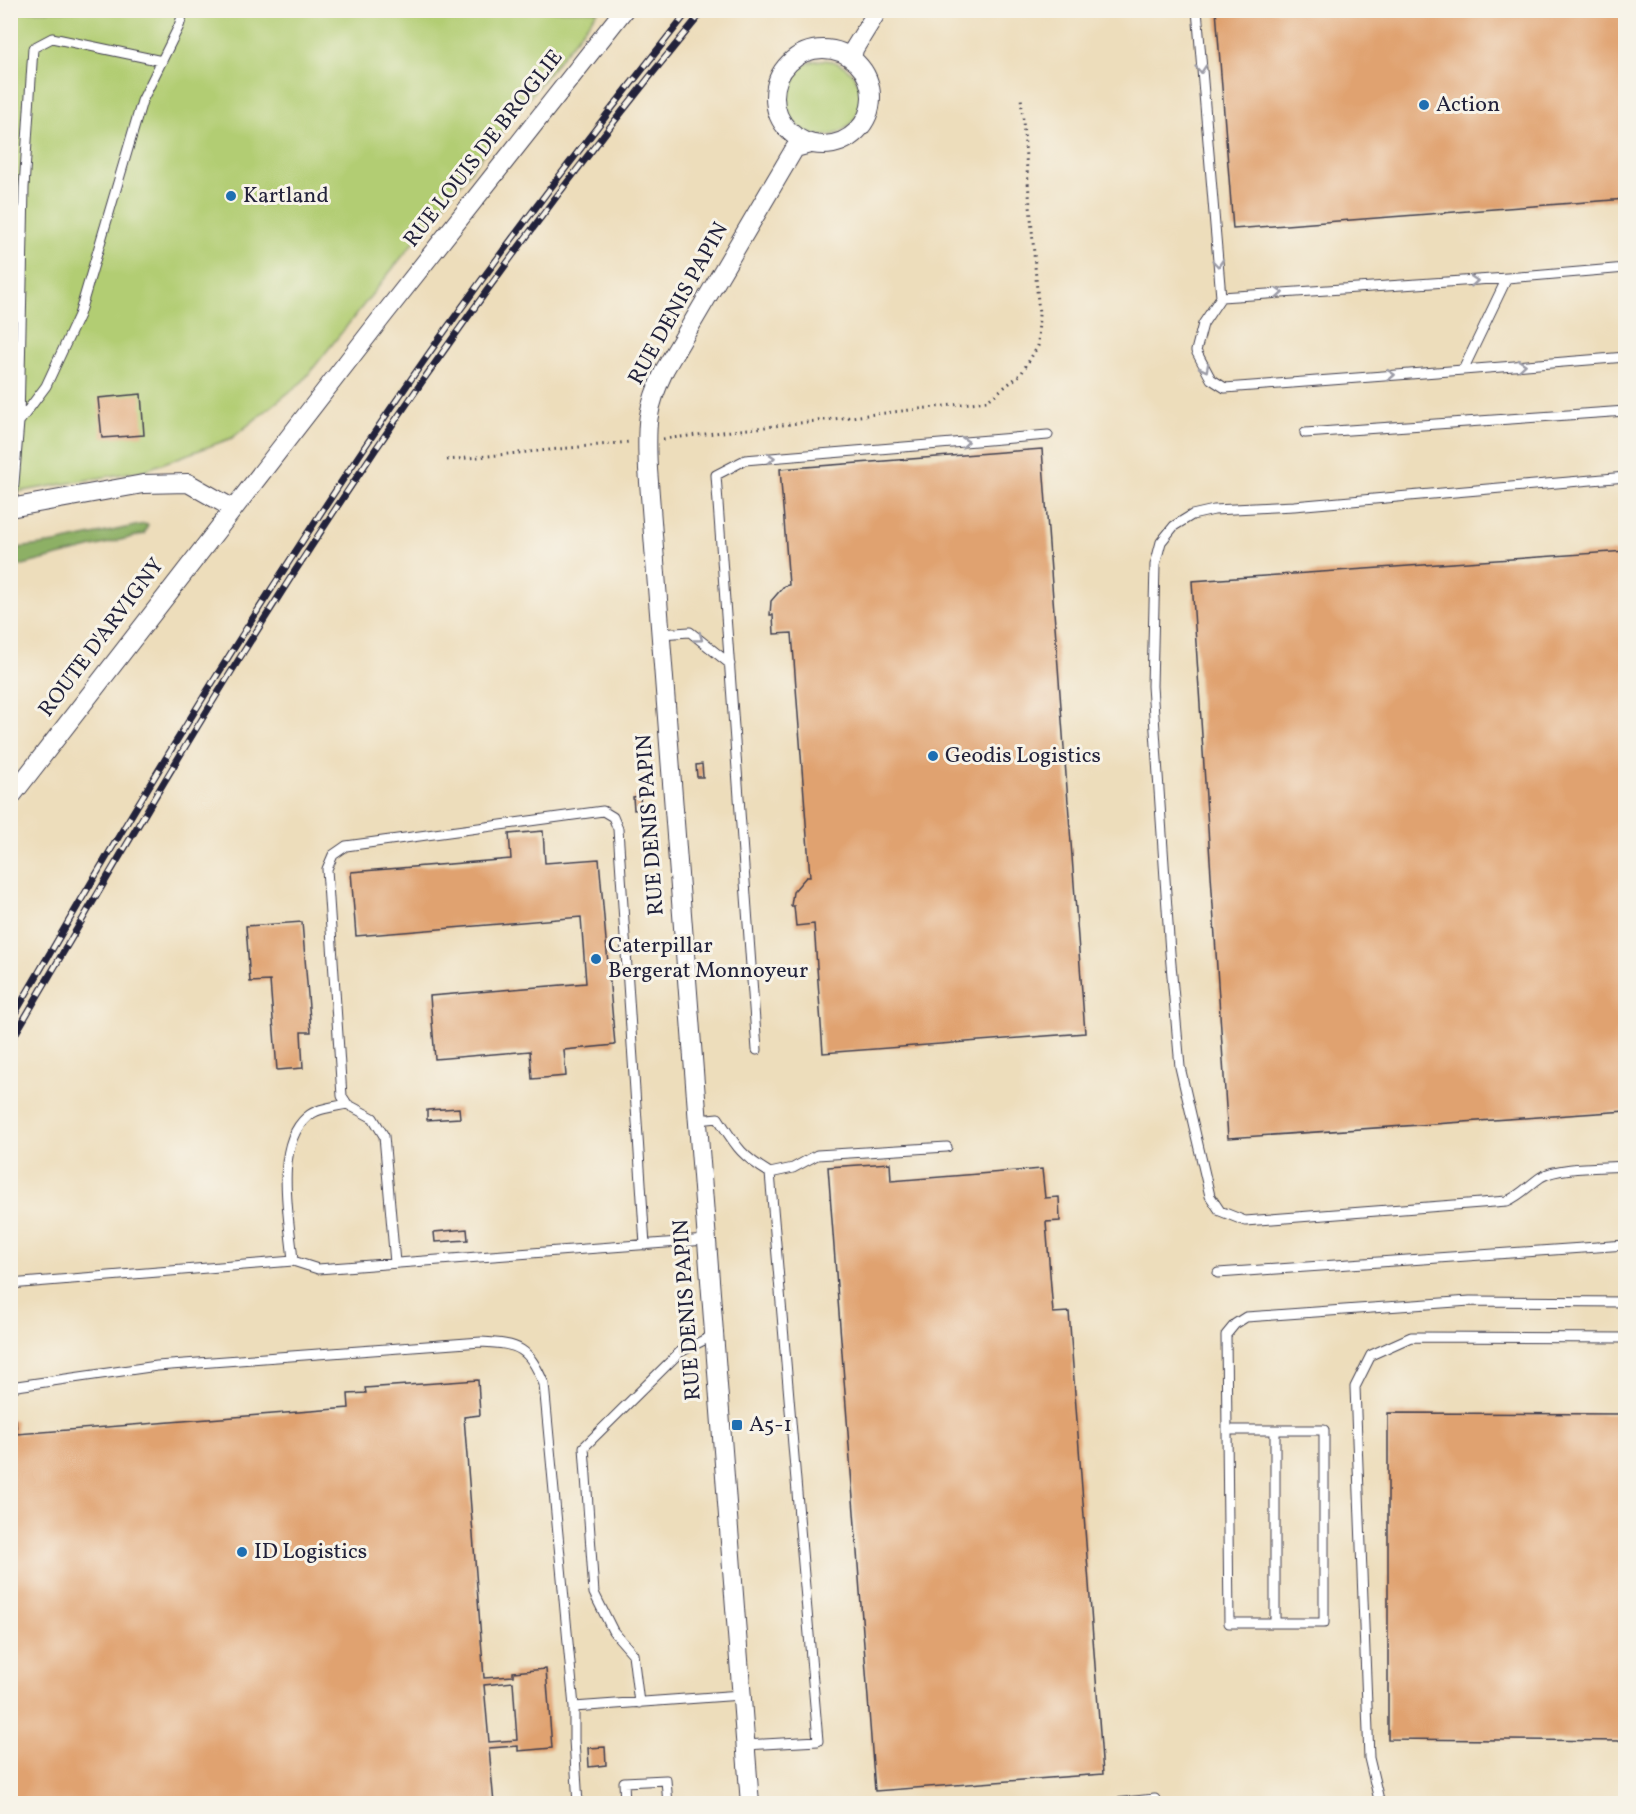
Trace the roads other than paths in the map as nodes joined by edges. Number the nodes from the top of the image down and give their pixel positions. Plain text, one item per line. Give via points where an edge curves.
1 (184, 10) edge
2 (624, 10) edge
3 (878, 10) edge
4 (1197, 10) edge
5 (852, 59) junction
6 (162, 61) junction
7 (810, 144) junction
8 (1626, 268) edge
9 (1507, 278) junction
10 (1221, 297) junction
11 (1626, 357) edge
12 (1463, 370) junction
13 (1626, 411) edge
14 (19, 422) junction
15 (1305, 433) dead end
16 (1048, 435) dead end
17 (1626, 477) edge
18 (11, 508) edge
19 (232, 508) junction
20 (660, 634) junction
21 (730, 663) junction
22 (10, 798) edge
23 (757, 1050) dead end
24 (346, 1104) junction
25 (698, 1120) junction
26 (947, 1147) dead end
27 (1626, 1166) edge
28 (770, 1173) junction
29 (706, 1240) junction
30 (645, 1245) junction
31 (1626, 1245) edge
32 (293, 1261) junction
33 (395, 1263) junction
34 (1218, 1273) dead end
35 (10, 1284) edge
36 (1626, 1302) edge
37 (714, 1335) junction
38 (1626, 1338) edge
39 (10, 1387) edge
40 (1227, 1430) junction
41 (1275, 1430) junction
42 (1275, 1623) junction
43 (741, 1695) junction
44 (639, 1703) junction
45 (574, 1707) junction
46 (745, 1745) junction
47 (1155, 1799) dead end
48 (578, 1803) edge
49 (626, 1803) edge
50 (668, 1803) edge
51 (750, 1803) edge
52 (1104, 1803) edge
53 (1380, 1803) edge

1 - 6 lane
2 - 19 street, RUE LOUIS DE BROGLIE
3 - 5 street
4 -> 10 lane
5 - 7 street via 869,82 869,112 852,136 839,143
5 - 7 street via 823,49 808,52 795,59 781,77 776,99 778,114 786,127
6 - 14 lane via 142,101 127,146 79,315 46,386
6 - 14 lane via 52,38 33,48 24,188
7 - 20 street, RUE DENIS PAPIN via 795,148 665,369 653,396 647,441
8 - 9 lane
10 -> 9 lane
9 - 12 lane
10 -> 12 lane via 1203,324 1197,351 1211,379 1225,388
12 -> 11 lane
13 - 15 lane
14 - 18 lane
21 -> 16 lane via 716,475 745,460
17 - 27 lane via 1214,510 1192,515 1174,526 1161,542 1155,565 1152,686 1180,1067 1210,1196 1220,1212 1245,1221 1507,1202 1542,1176 1556,1171
18 - 19 street via 143,484 188,483
19 - 22 street, ROUTE D'ARVIGNY
20 -> 21 lane via 690,632
20 - 25 street, RUE DENIS PAPIN
21 - 23 lane
24 - 30 lane via 342,1096 327,869 333,855 346,846 603,811 613,817 618,829
24 - 32 lane via 308,1115 295,1130 285,1168
24 - 33 lane via 373,1118 384,1136
25 - 28 lane via 718,1118 739,1151
25 - 29 street, RUE DENIS PAPIN
26 - 28 lane via 817,1155 793,1168
28 - 46 lane via 818,1741
29 - 30 lane
29 - 37 street, RUE DENIS PAPIN
30 - 33 lane
31 - 34 lane
32 - 33 lane via 318,1269
32 - 35 lane
36 - 40 lane via 1470,1301 1246,1317 1226,1335
37 - 43 street, RUE DENIS PAPIN
37 - 44 lane via 680,1352 584,1447 594,1593 613,1631 633,1654
38 - 53 lane via 1411,1337 1371,1355 1355,1387 1369,1758
39 - 45 lane via 157,1365 481,1342 507,1344 526,1352 544,1384
40 - 41 lane
40 - 42 lane via 1229,1623
41 - 42 lane
41 - 42 lane via 1324,1430 1324,1623
43 - 44 lane
43 - 46 street, RUE DENIS PAPIN
44 - 45 lane
45 - 48 lane
46 - 51 street, RUE DENIS PAPIN
47 - 52 lane
49 - 50 lane via 624,1782 666,1780

